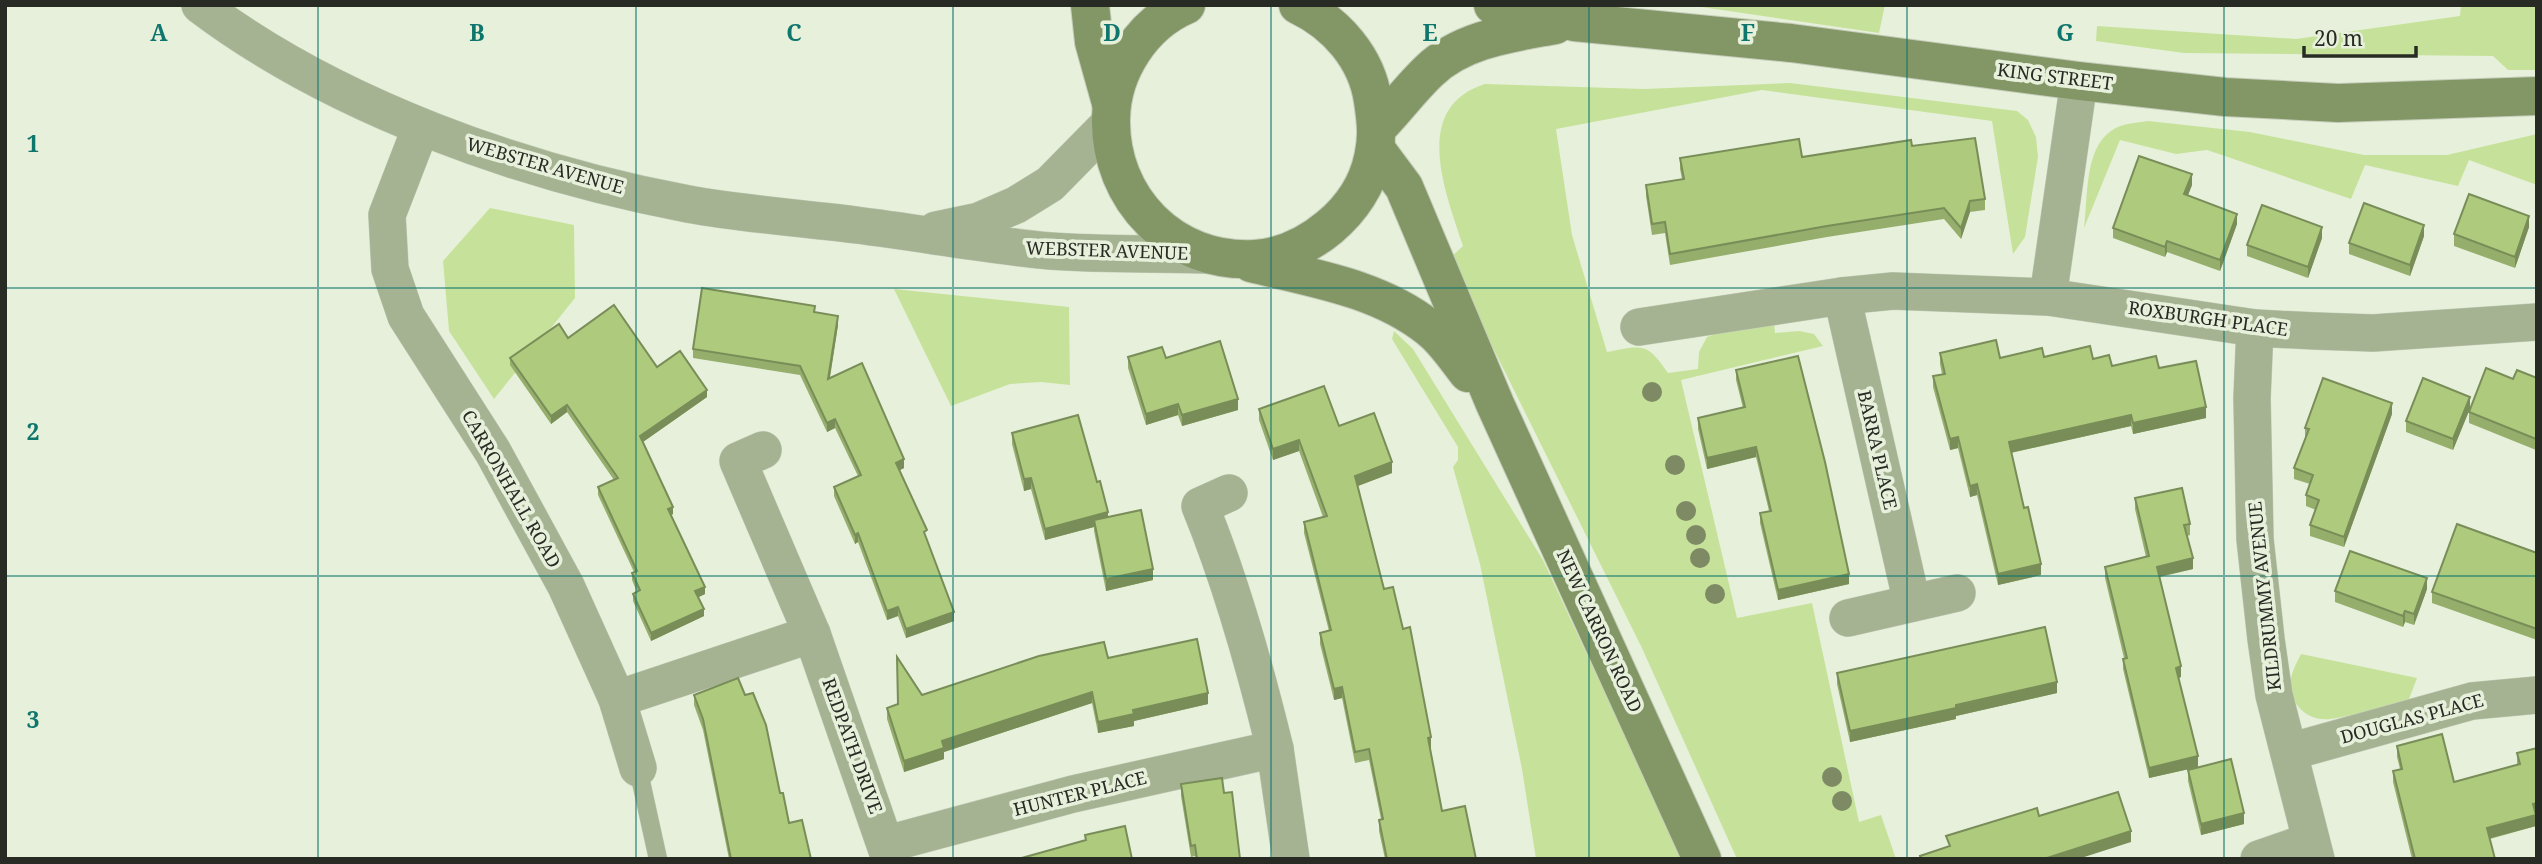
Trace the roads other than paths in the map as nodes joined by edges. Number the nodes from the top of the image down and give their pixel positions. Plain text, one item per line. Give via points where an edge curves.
1 (200, 5) edge
2 (1090, 5) edge
3 (1186, 5) edge
4 (1298, 5) edge
5 (1493, 5) edge
6 (1574, 22) junction
7 (2079, 81) junction
8 (2537, 96) edge
9 (1111, 112) junction
10 (421, 127) junction
11 (1376, 138) junction
12 (921, 233) junction
13 (1221, 257) junction
14 (1842, 296) junction
15 (2048, 297) junction
16 (2537, 322) edge
17 (1639, 327) dead end
18 (2255, 328) junction
19 (1495, 404) junction
20 (764, 450) dead end
21 (1229, 493) dead end
22 (1956, 593) dead end
23 (1912, 603) junction
24 (1848, 618) dead end
25 (812, 634) junction
26 (2537, 695) edge
27 (617, 699) junction
28 (1275, 749) junction
29 (2289, 752) junction
30 (638, 768) joint
31 (2313, 850) edge
32 (889, 851) edge
33 (659, 859) edge
34 (1291, 859) edge
35 (1702, 859) edge
36 (2259, 859) edge

1 - 10 street, WEBSTER AVENUE via 288,62
2 - 9 main road
3 - 9 main road via 1154,26 1134,48 1119,75
4 - 11 main road via 1320,15 1351,46 1371,85
5 - 6 main road, KING STREET
6 - 7 main road, KING STREET via 1791,43
6 - 11 main road, KING STREET via 1502,35 1462,49 1430,70
7 - 8 main road, KING STREET via 2225,97 2338,103
7 - 15 street
9 - 12 street, WEBSTER AVENUE via 1050,184 979,221
9 - 13 main road, NEW CARRON ROAD via 1111,143 1122,181 1143,214 1173,239
10 - 12 street, WEBSTER AVENUE via 550,170 688,204
10 - 27 street, CARRONHALL ROAD via 387,215 390,270 406,316 493,452 566,586
11 - 13 main road via 1361,190 1342,216 1317,236 1289,251 1257,258
11 - 19 main road, NEW CARRON ROAD via 1404,187
12 - 13 street, WEBSTER AVENUE via 1053,251
13 - 19 main road, NEW CARRON ROAD via 1345,286 1396,305 1431,329
14 - 15 street, ROXBURGH PLACE via 1893,291
14 - 17 street, ROXBURGH PLACE via 1680,335
14 - 23 street, BARRA PLACE
15 - 18 street, ROXBURGH PLACE
16 - 18 street, ROXBURGH PLACE via 2373,333
18 - 29 street, KILDRUMMY AVENUE via 2255,539 2274,695
19 - 35 main road, NEW CARRON ROAD
20 - 25 street, REDPATH DRIVE via 738,461
21 - 28 street via 1200,506 1216,545
22 - 23 street
23 - 24 street
25 - 27 street
25 - 32 street, REDPATH DRIVE
26 - 29 street, DOUGLAS PLACE via 2472,701
27 - 30 street, CARRONHALL ROAD
28 - 32 street, HUNTER PLACE via 1073,794
28 - 34 street
29 - 31 street, KILDRUMMY AVENUE
30 - 33 lane, CARRONHALL ROAD
31 - 36 street

